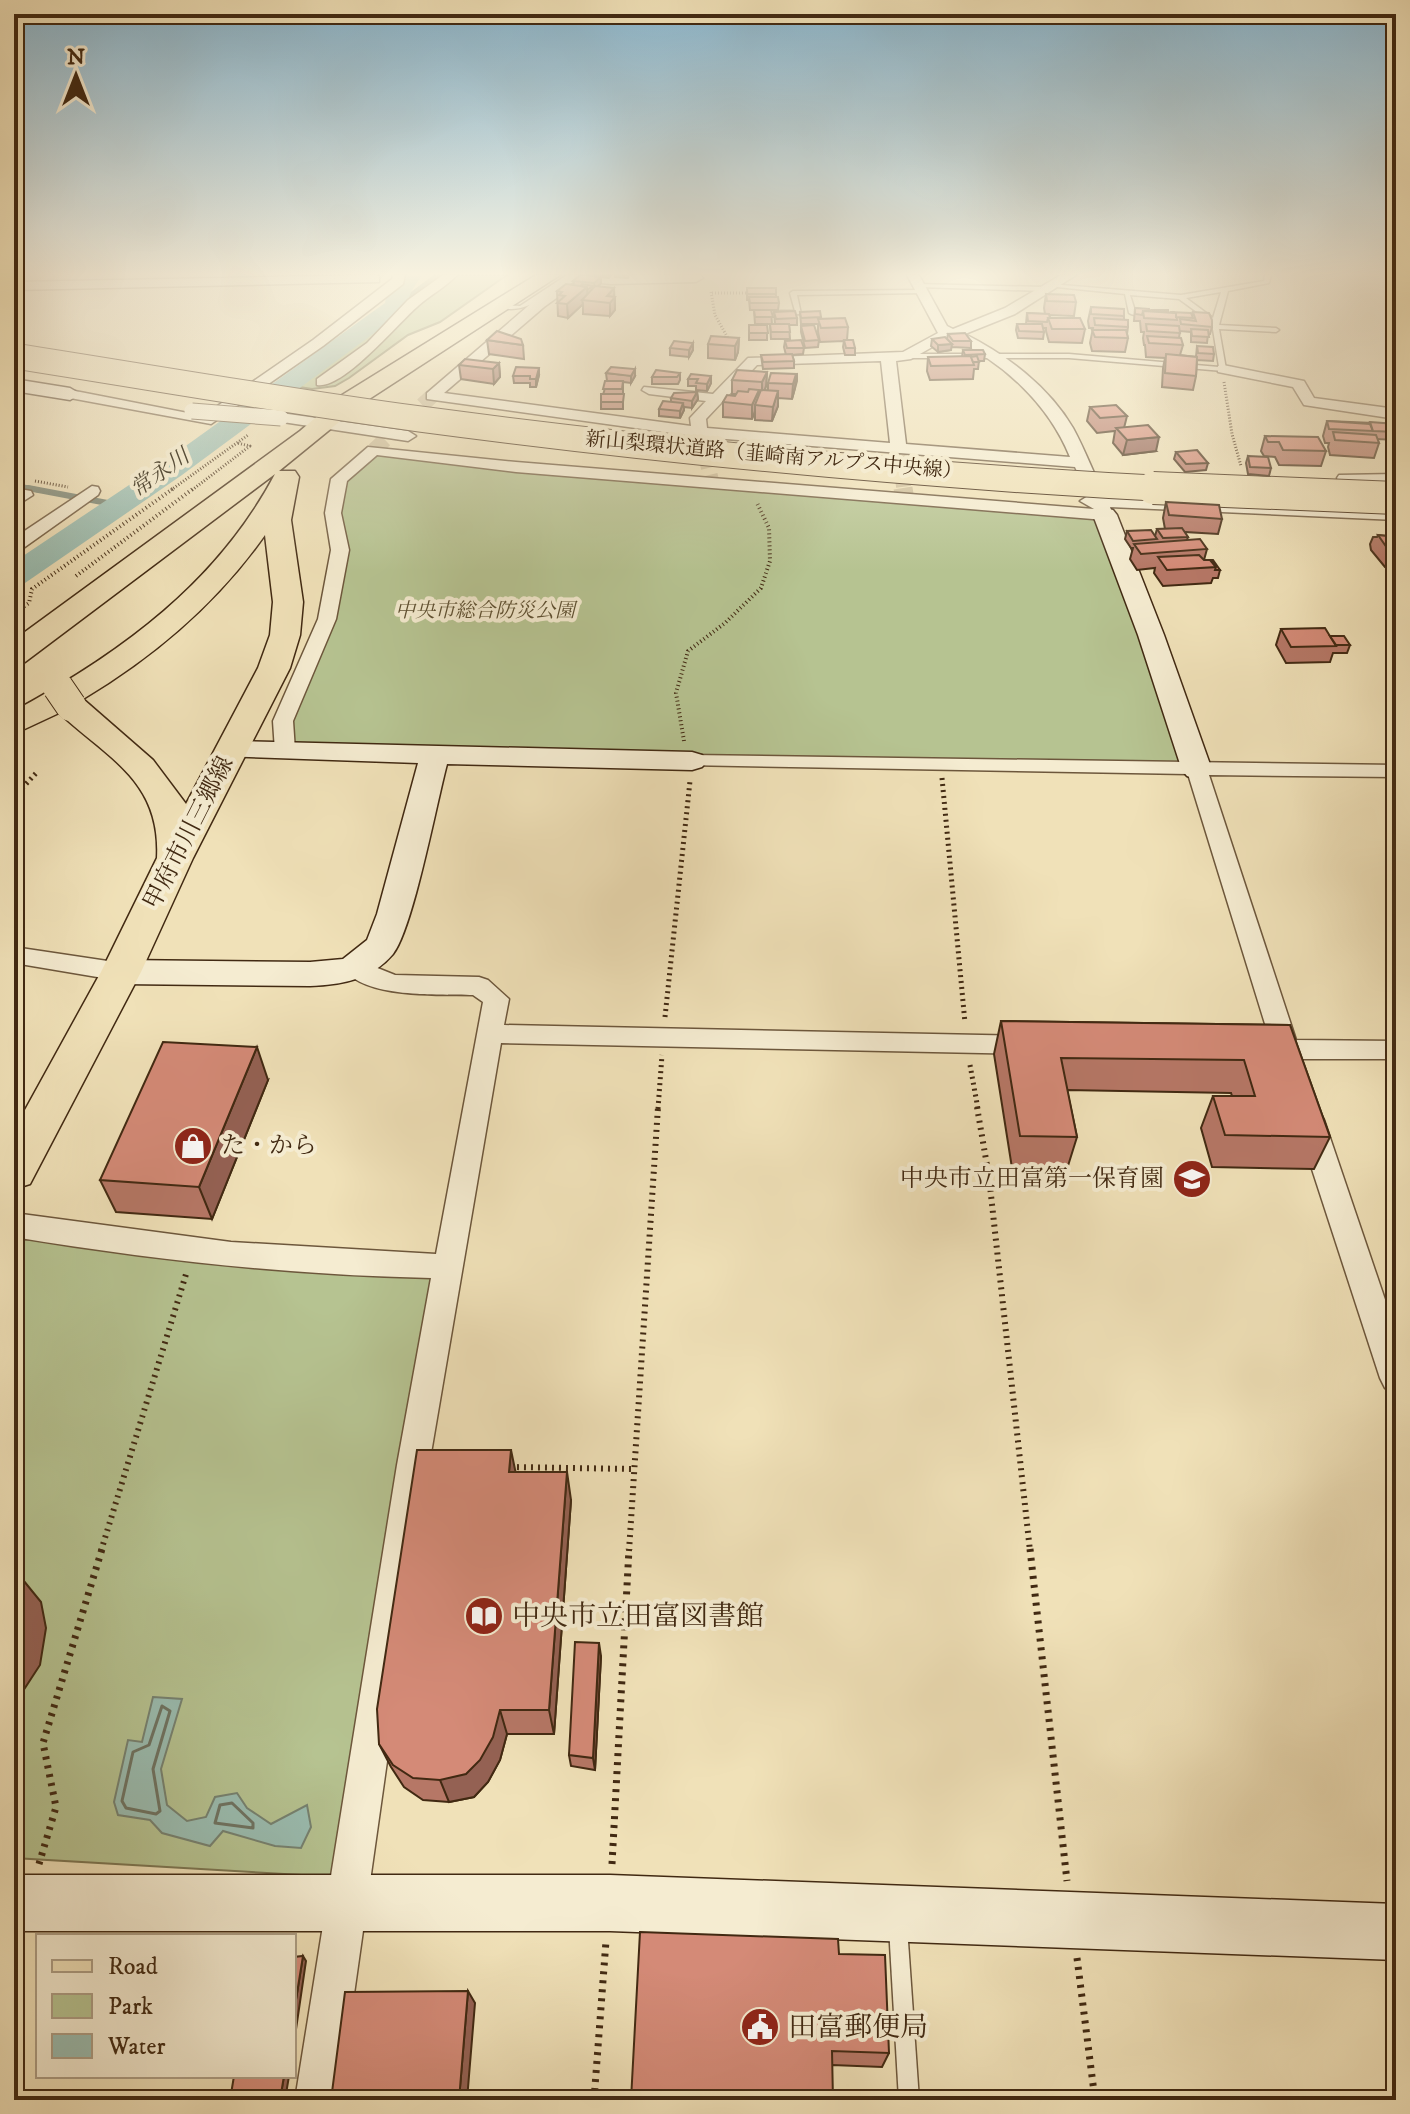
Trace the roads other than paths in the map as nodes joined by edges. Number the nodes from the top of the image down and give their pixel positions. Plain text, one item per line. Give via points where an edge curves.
1 (14, 374) edge
2 (57, 374) edge
3 (128, 374) edge
4 (206, 374) edge
5 (274, 374) edge
6 (336, 374) edge
7 (394, 374) edge
8 (458, 374) edge
9 (741, 374) edge
10 (890, 374) edge
11 (1016, 374) edge
12 (1247, 374) edge
13 (14, 385) edge
14 (317, 388) joint
15 (649, 390) dead end
16 (70, 394) junction
17 (717, 398) junction
18 (351, 400) junction
19 (1396, 414) edge
20 (281, 418) junction
21 (316, 430) junction
22 (700, 432) junction
23 (506, 448) dead end
24 (899, 450) junction
25 (535, 451) dead end
26 (1084, 468) junction
27 (286, 477) junction
28 (1396, 479) edge
29 (1348, 486) junction
30 (1396, 487) edge
31 (92, 491) road end
32 (14, 493) edge
33 (1396, 498) edge
34 (14, 502) edge
35 (1103, 508) junction
36 (1396, 509) edge
37 (1361, 514) junction
38 (1396, 515) edge
39 (1396, 530) edge
40 (15, 545) edge
41 (84, 586) junction
42 (14, 655) edge
43 (14, 724) edge
44 (231, 750) junction
45 (285, 751) junction
46 (434, 756) junction
47 (692, 761) joint
48 (1197, 770) junction
49 (1396, 771) edge
50 (175, 858) junction
51 (14, 955) edge
52 (355, 967) junction
53 (121, 972) junction
54 (489, 1034) junction
55 (1047, 1046) edge
56 (1238, 1049) edge
57 (1286, 1049) junction
58 (1396, 1050) edge
59 (14, 1171) edge
60 (14, 1225) edge
61 (449, 1266) junction
62 (1396, 1378) edge
63 (346, 1902) junction
64 (21, 1903) edge
65 (897, 1912) junction
66 (1396, 1932) edge
67 (317, 2100) edge
68 (909, 2100) edge

1 - 20 highway, bridge
2 - 36 highway, 新山梨環状道路（韮崎南アルプス中央線） via 367,422 677,459 1094,494
3 - 33 highway, 新山梨環状道路（韮崎南アルプス中央線）, bridge via 408,417 712,452 1111,484
4 - 14 highway
5 - 16 street via 206,421
6 - 14 street
7 - 18 main road, 甲府市川三郷線
8 - 22 street via 432,396
9 - 17 street
10 - 24 street
11 - 26 street via 1062,423
12 - 19 street via 1299,384 1309,402
13 - 16 street
15 - 17 street
16 - 20 street, bridge
17 - 22 street via 698,418
18 - 21 main road, 甲府市川三郷線
18 - 26 street via 786,450
20 - 21 street
21 - 23 street
21 - 27 main road, 甲府市川三郷線
21 - 41 main road, 甲府市川三郷線
22 - 24 street
24 - 26 street
25 - 35 street
26 - 29 street
26 - 35 street
27 - 43 main road, 甲府市川三郷線 via 250,541 188,612 86,687
27 - 44 main road, 甲府市川三郷線 via 277,520 288,584 285,635 274,668
28 - 29 street via 1345,478
29 - 30 street
29 - 37 street
31 - 40 street
32 - 34 street via 25,495
35 - 37 street
35 - 45 street via 516,467 374,450 339,479 333,513 340,550 327,619 283,721
35 - 48 street
37 - 38 street
37 - 39 street via 1370,529
41 - 42 main road, 甲府市川三郷線
41 - 50 main road via 57,649 53,672 65,696 154,781 176,828
44 - 45 street
44 - 50 main road, 甲府市川三郷線
45 - 46 street
46 - 47 street
46 - 52 street via 381,946
47 - 48 street
48 - 49 street
48 - 57 street
50 - 53 main road, 甲府市川三郷線
51 - 53 street
52 - 53 street via 310,974
52 - 54 street via 391,984 479,986 496,999
53 - 59 main road, 甲府市川三郷線
54 - 55 street
54 - 61 street
56 - 57 street
57 - 58 street
57 - 62 street
60 - 61 street via 193,1252
61 - 63 street
63 - 64 street
63 - 65 street
63 - 67 street
65 - 66 street
65 - 68 lane

